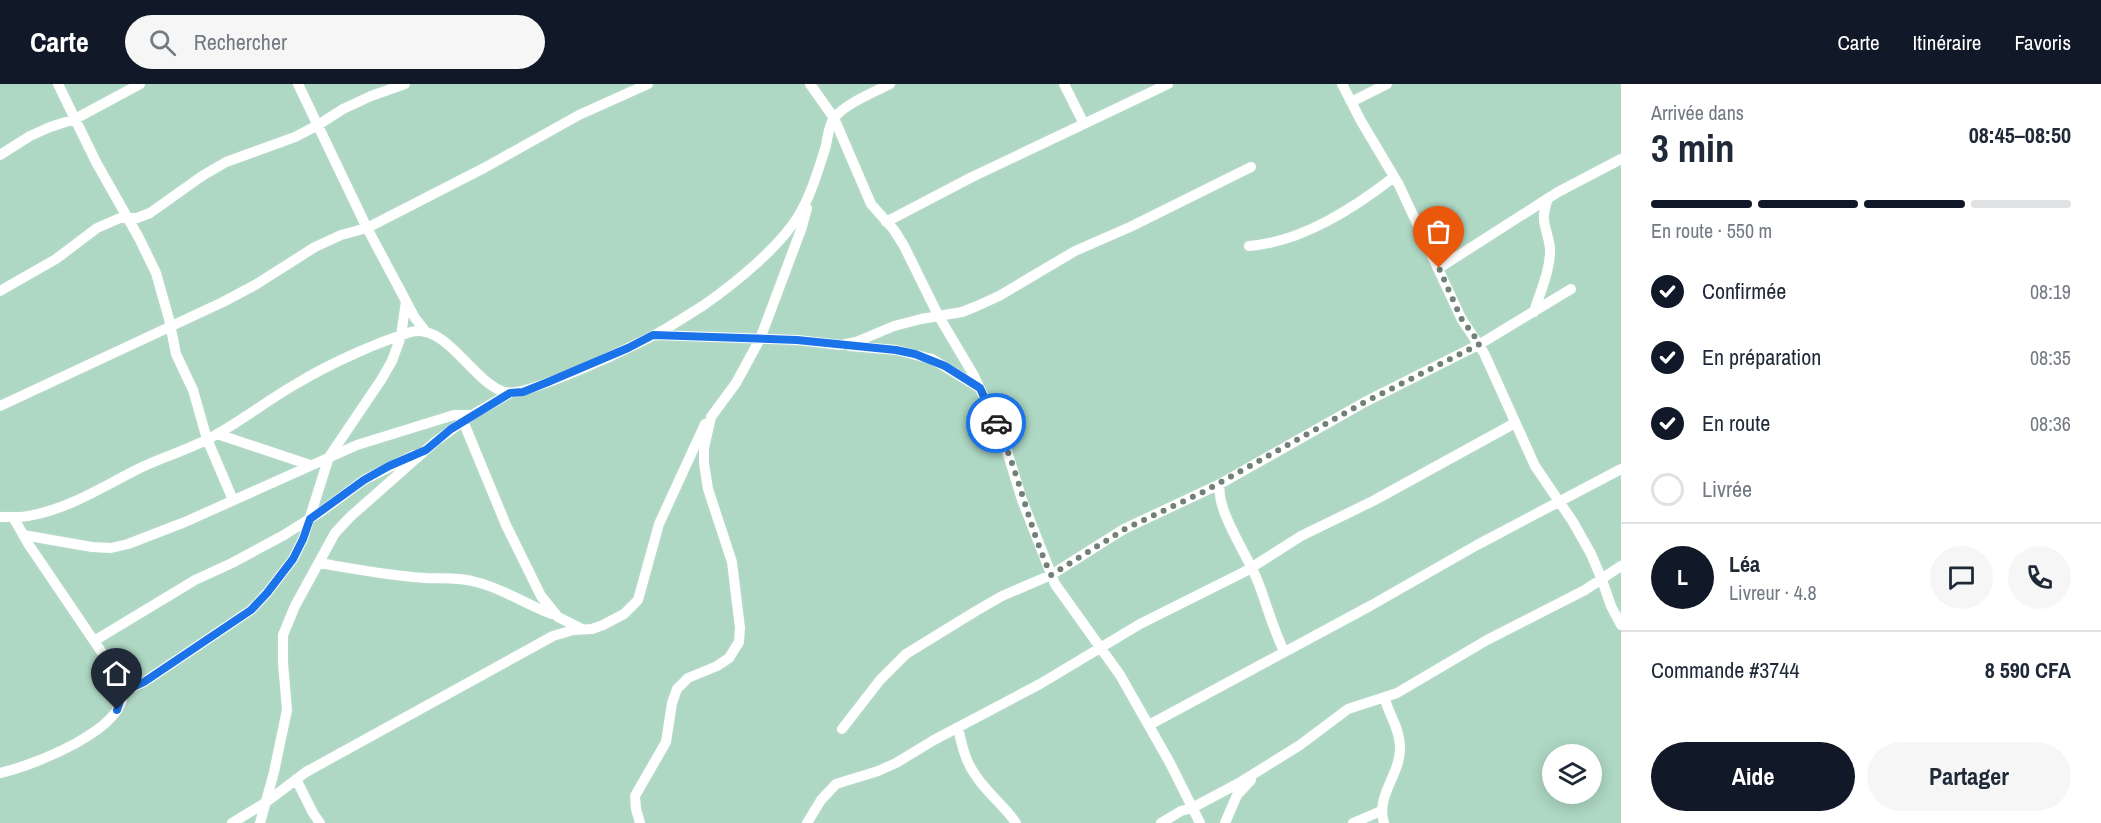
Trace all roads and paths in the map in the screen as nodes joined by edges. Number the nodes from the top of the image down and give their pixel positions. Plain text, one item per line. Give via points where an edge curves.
1 (58, 84) edge
2 (140, 84) edge
3 (298, 84) edge
4 (405, 84) edge
5 (648, 84) edge
6 (810, 84) edge
7 (890, 84) edge
8 (1064, 84) edge
9 (1168, 84) edge
10 (1342, 84) edge
11 (1387, 84) edge
12 (1351, 102) junction
13 (834, 118) junction
14 (75, 119) junction
15 (1084, 124) junction
16 (318, 125) junction
17 (0, 156) edge
18 (1621, 159) edge
19 (1251, 167) dead end
20 (1394, 177) junction
21 (812, 188) junction
22 (1548, 198) junction
23 (127, 218) junction
24 (886, 222) junction
25 (367, 228) junction
26 (1249, 246) dead end
27 (1439, 268) junction
28 (1571, 289) dead end
29 (0, 291) edge
30 (406, 301) junction
31 (1534, 312) junction
32 (938, 315) junction
33 (171, 328) junction
34 (426, 332) junction
35 (653, 335) junction
36 (401, 336) junction
37 (760, 339) junction
38 (1480, 344) junction
39 (841, 345) junction
40 (980, 388) junction
41 (510, 393) junction
42 (0, 406) edge
43 (711, 417) junction
44 (467, 418) junction
45 (1515, 423) junction
46 (212, 436) junction
47 (426, 450) junction
48 (329, 457) junction
49 (310, 465) junction
50 (1621, 469) edge
51 (1220, 484) junction
52 (233, 500) junction
53 (1559, 502) junction
54 (0, 517) edge
55 (13, 517) junction
56 (310, 519) junction
57 (23, 535) junction
58 (319, 563) junction
59 (1621, 566) edge
60 (1251, 567) junction
61 (1051, 575) junction
62 (1602, 580) junction
63 (558, 617) junction
64 (1621, 625) edge
65 (585, 630) junction
66 (94, 641) junction
67 (1100, 647) junction
68 (1284, 651) junction
69 (123, 692) junction
70 (1385, 699) junction
71 (1149, 725) junction
72 (958, 728) junction
73 (842, 729) dead end
74 (1261, 769) junction
75 (0, 773) edge
76 (296, 779) junction
77 (265, 803) junction
78 (1192, 808) junction
79 (1381, 811) junction
80 (232, 823) edge
81 (260, 823) edge
82 (320, 823) edge
83 (640, 823) edge
84 (807, 823) edge
85 (1016, 823) edge
86 (1161, 823) edge
87 (1200, 823) edge
88 (1225, 823) edge
89 (1353, 823) edge
90 (1384, 823) edge

1 - 14 street
2 - 14 street
3 - 16 street
4 - 16 street via 343,109
5 - 25 street via 579,115
6 - 13 street
7 - 13 street
8 - 15 street
9 - 15 street
10 - 12 street
11 - 12 street
12 - 20 street
13 - 21 street
13 - 24 street via 863,189
14 - 17 street via 30,136
14 - 23 street
15 - 24 street
16 - 23 street via 284,142 226,162 150,213
16 - 25 street
18 - 22 street
19 - 32 street via 1075,251 999,296 962,312
20 - 26 street via 1311,228 1279,241
20 - 27 street
21 - 35 street via 791,226 751,267 704,304
21 - 37 street via 802,227
22 - 27 street
22 - 31 street via 1543,223 1550,248
23 - 29 street via 97,228 56,259
23 - 33 street via 156,273
24 - 32 street via 904,246
25 - 30 street
25 - 33 street via 315,248 255,285
27 - 38 street via 1461,318
28 - 31 street
30 - 34 street
30 - 36 street
31 - 38 street
32 - 39 street
32 - 40 street
33 - 42 street
33 - 46 street via 176,354
34 - 36 street
34 - 41 street via 451,348 494,387
35 - 37 street
35 - 41 street via 548,382
36 - 46 street via 309,376
36 - 48 street via 381,380
37 - 39 street
37 - 43 street
38 - 45 street
38 - 51 street via 1365,402
39 - 40 street via 896,350 932,359
40 - 61 street via 1003,438
41 - 44 street
43 - 65 street via 702,428 659,524 638,600 613,621
43 - 83 street via 704,463 714,510 732,562 739,642 729,658 688,678 677,689 666,742 635,796
44 - 47 street
44 - 48 street via 454,415 435,420
44 - 63 street via 524,565
45 - 53 street via 1535,466
45 - 60 street via 1301,536
46 - 49 street
46 - 52 street
46 - 55 street via 57,508
47 - 56 street via 364,480
47 - 58 street via 350,516 335,533
48 - 49 street
48 - 56 street
49 - 52 street
50 - 53 street
51 - 60 street via 1225,513
51 - 61 street via 1125,529
52 - 57 street via 111,548
53 - 62 street
53 - 68 street
54 - 55 street
55 - 57 street
56 - 66 street via 195,580
56 - 69 street via 293,559 251,610
57 - 66 street
58 - 63 street via 396,575 474,581
58 - 77 street via 283,635 286,710
59 - 62 street
60 - 67 street
60 - 68 street
61 - 67 street
61 - 73 street via 1002,596 906,654
62 - 64 street
62 - 70 street via 1487,639
63 - 65 street
65 - 76 street via 553,636
66 - 69 street via 121,682
67 - 71 street
67 - 72 street
68 - 71 street
69 - 75 street via 117,710 94,734
70 - 74 street via 1348,710
70 - 79 street via 1400,747
71 - 78 street
72 - 84 street via 878,771 836,784
72 - 85 street via 964,755 975,776
74 - 78 street
74 - 88 street via 1236,795
76 - 77 street
76 - 82 street
77 - 80 street
77 - 81 street
78 - 86 street
78 - 87 street
79 - 89 street
79 - 90 street

